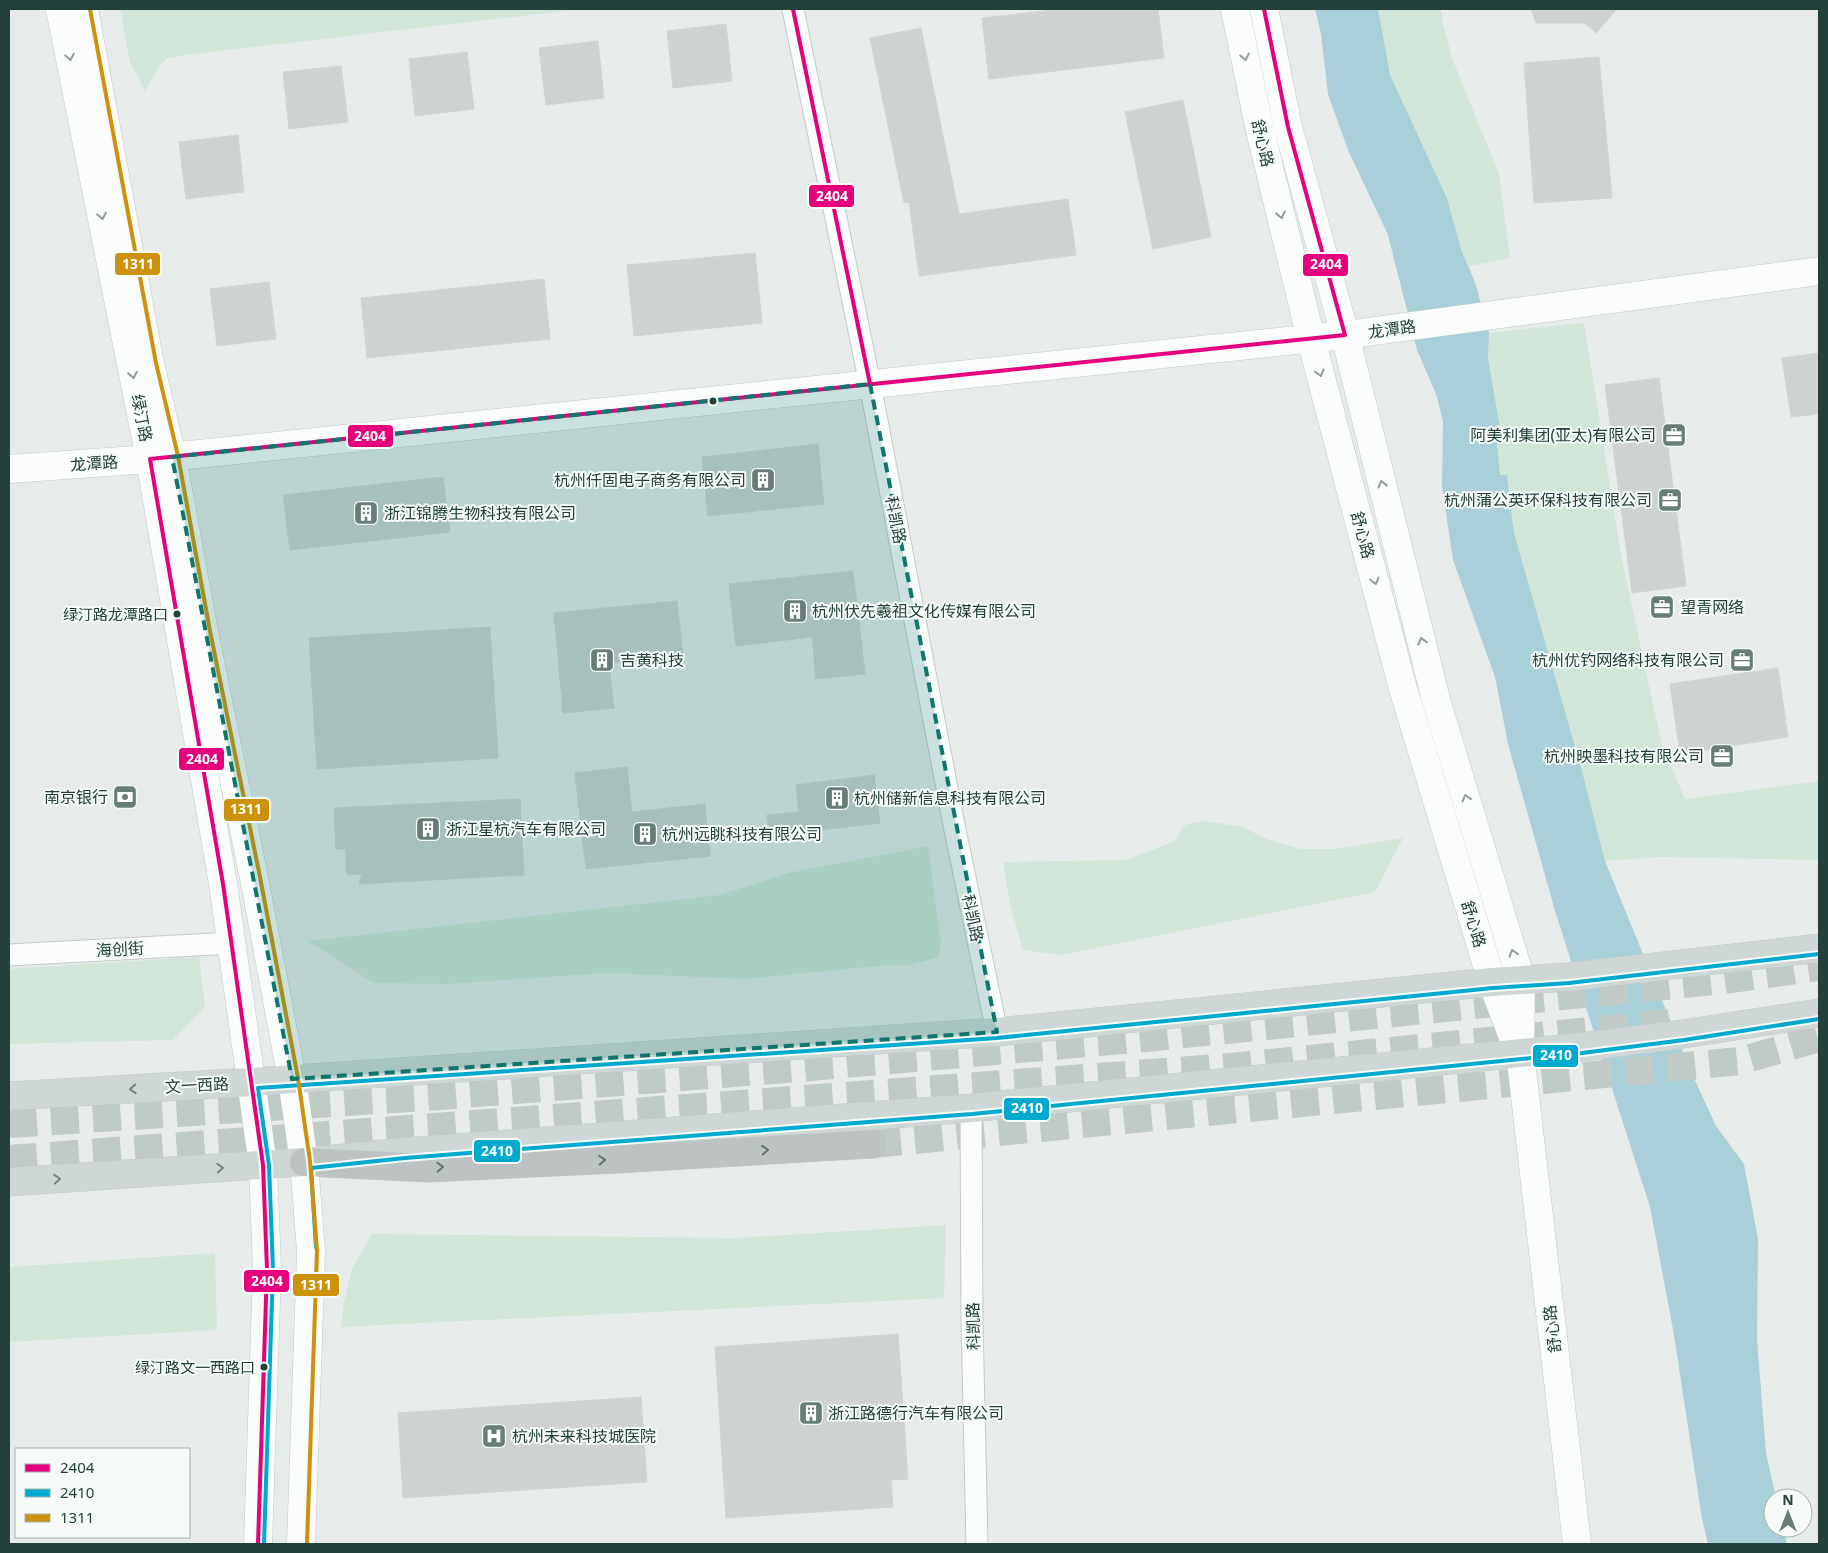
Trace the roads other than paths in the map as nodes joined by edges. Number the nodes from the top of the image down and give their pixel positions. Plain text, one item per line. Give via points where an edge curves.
1 (60, 9) edge
2 (84, 9) edge
3 (793, 9) edge
4 (1235, 9) edge
5 (1264, 9) edge
6 (1819, 271) edge
7 (1345, 335) junction
8 (1311, 339) junction
9 (870, 384) junction
10 (161, 458) junction
11 (9, 469) edge
12 (232, 943) junction
13 (1819, 948) edge
14 (9, 955) edge
15 (1521, 980) junction
16 (1492, 982) junction
17 (1819, 1013) edge
18 (997, 1032) junction
19 (1520, 1053) junction
20 (292, 1079) junction
21 (252, 1082) junction
22 (9, 1096) edge
23 (971, 1108) junction
24 (873, 1144) tunnel mouth
25 (304, 1162) junction
26 (263, 1165) junction
27 (9, 1182) edge
28 (258, 1544) edge
29 (302, 1544) edge
30 (977, 1544) edge
31 (1577, 1544) edge

1 -> 10 street, 绿汀路
2 - 10 street, 绿汀路 via 150,364
3 - 9 street, 科凯路
4 -> 8 street, 舒心路 via 1259,126
5 - 7 street, 舒心路 via 1288,128
6 - 7 street, 龙潭路
7 - 8 street, 龙潭路
15 -> 7 street, 舒心路 via 1436,700
8 - 9 street, 龙潭路
8 -> 16 street, 舒心路 via 1402,685
9 - 10 street, 龙潭路
9 - 18 street, 科凯路
10 - 11 street, 龙潭路
10 - 12 street, 绿汀路
10 - 20 street, 绿汀路 via 204,632
12 - 14 street, 海创街
12 - 21 street, 绿汀路
13 - 15 main road, 文一西路
15 - 16 main road, 文一西路
15 - 19 street, 舒心路
16 - 18 main road, 文一西路
16 - 19 street, 舒心路
17 - 19 main road via 1683,1034
18 - 20 main road, 文一西路
19 - 23 main road
19 - 31 street, 舒心路
20 - 21 main road, 文一西路
20 - 25 street, 绿汀路
21 -> 22 main road, 文一西路
21 - 26 street, 绿汀路
23 - 25 main road
23 - 30 street, 科凯路
25 -> 24 highway via 429,1168
25 - 26 main road
25 - 29 street, 绿汀路 via 310,1252
27 -> 26 main road
26 - 28 street, 绿汀路 via 267,1269

